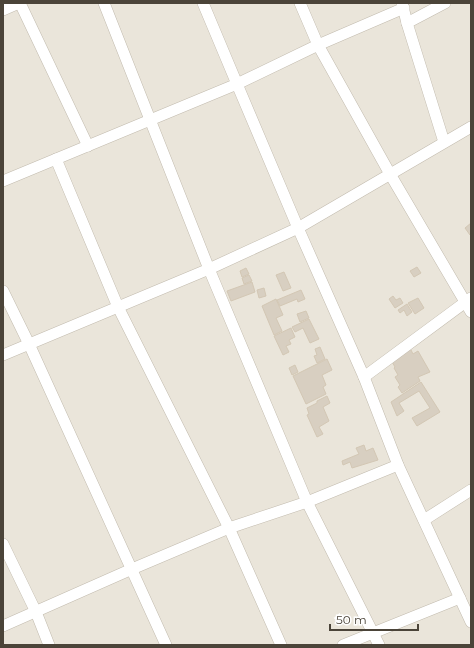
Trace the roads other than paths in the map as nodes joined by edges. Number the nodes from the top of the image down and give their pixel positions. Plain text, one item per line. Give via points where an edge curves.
1 (20, 3) edge
2 (104, 3) edge
3 (203, 3) edge
4 (300, 3) edge
5 (445, 3) edge
6 (403, 6) edge
7 (3, 10) edge
8 (407, 23) junction
9 (318, 45) junction
10 (237, 84) junction
11 (150, 120) junction
12 (471, 127) edge
13 (444, 142) junction
14 (88, 146) junction
15 (56, 160) junction
16 (390, 174) junction
17 (3, 181) edge
18 (298, 228) junction
19 (209, 269) junction
20 (3, 291) edge
21 (469, 304) edge
22 (118, 307) junction
23 (29, 344) junction
24 (3, 355) edge
25 (364, 377) junction
26 (398, 465) junction
27 (471, 490) edge
28 (307, 502) junction
29 (424, 520) junction
30 (229, 528) junction
31 (3, 544) edge
32 (132, 569) junction
33 (460, 598) junction
34 (36, 612) junction
35 (471, 622) edge
36 (3, 626) edge
37 (374, 632) junction
38 (49, 645) edge
39 (166, 645) edge
40 (281, 645) edge
41 (343, 645) edge
42 (379, 645) edge

1 - 7 street
1 - 14 street
2 - 11 street
3 - 10 street
4 - 9 street
5 - 8 street
6 - 8 street
6 - 9 street
8 - 13 street
9 - 10 street
9 - 16 street
10 - 11 street
10 - 18 street
11 - 14 street
11 - 19 street
12 - 13 street
13 - 16 street
14 - 15 street
15 - 17 street
15 - 22 street
16 - 18 street
16 - 21 street
18 - 19 street
18 - 25 street
19 - 22 street
19 - 28 street
20 - 23 street
21 - 25 street
22 - 23 street
22 - 30 street
23 - 24 street
23 - 32 street
25 - 26 street
26 - 28 street
26 - 29 street
27 - 29 street
28 - 30 street
28 - 37 street
29 - 33 street
30 - 32 street
30 - 40 street
31 - 34 street
32 - 34 street
32 - 39 street
33 - 35 street
33 - 37 street
34 - 36 street
34 - 38 street
37 - 41 street
37 - 42 street

